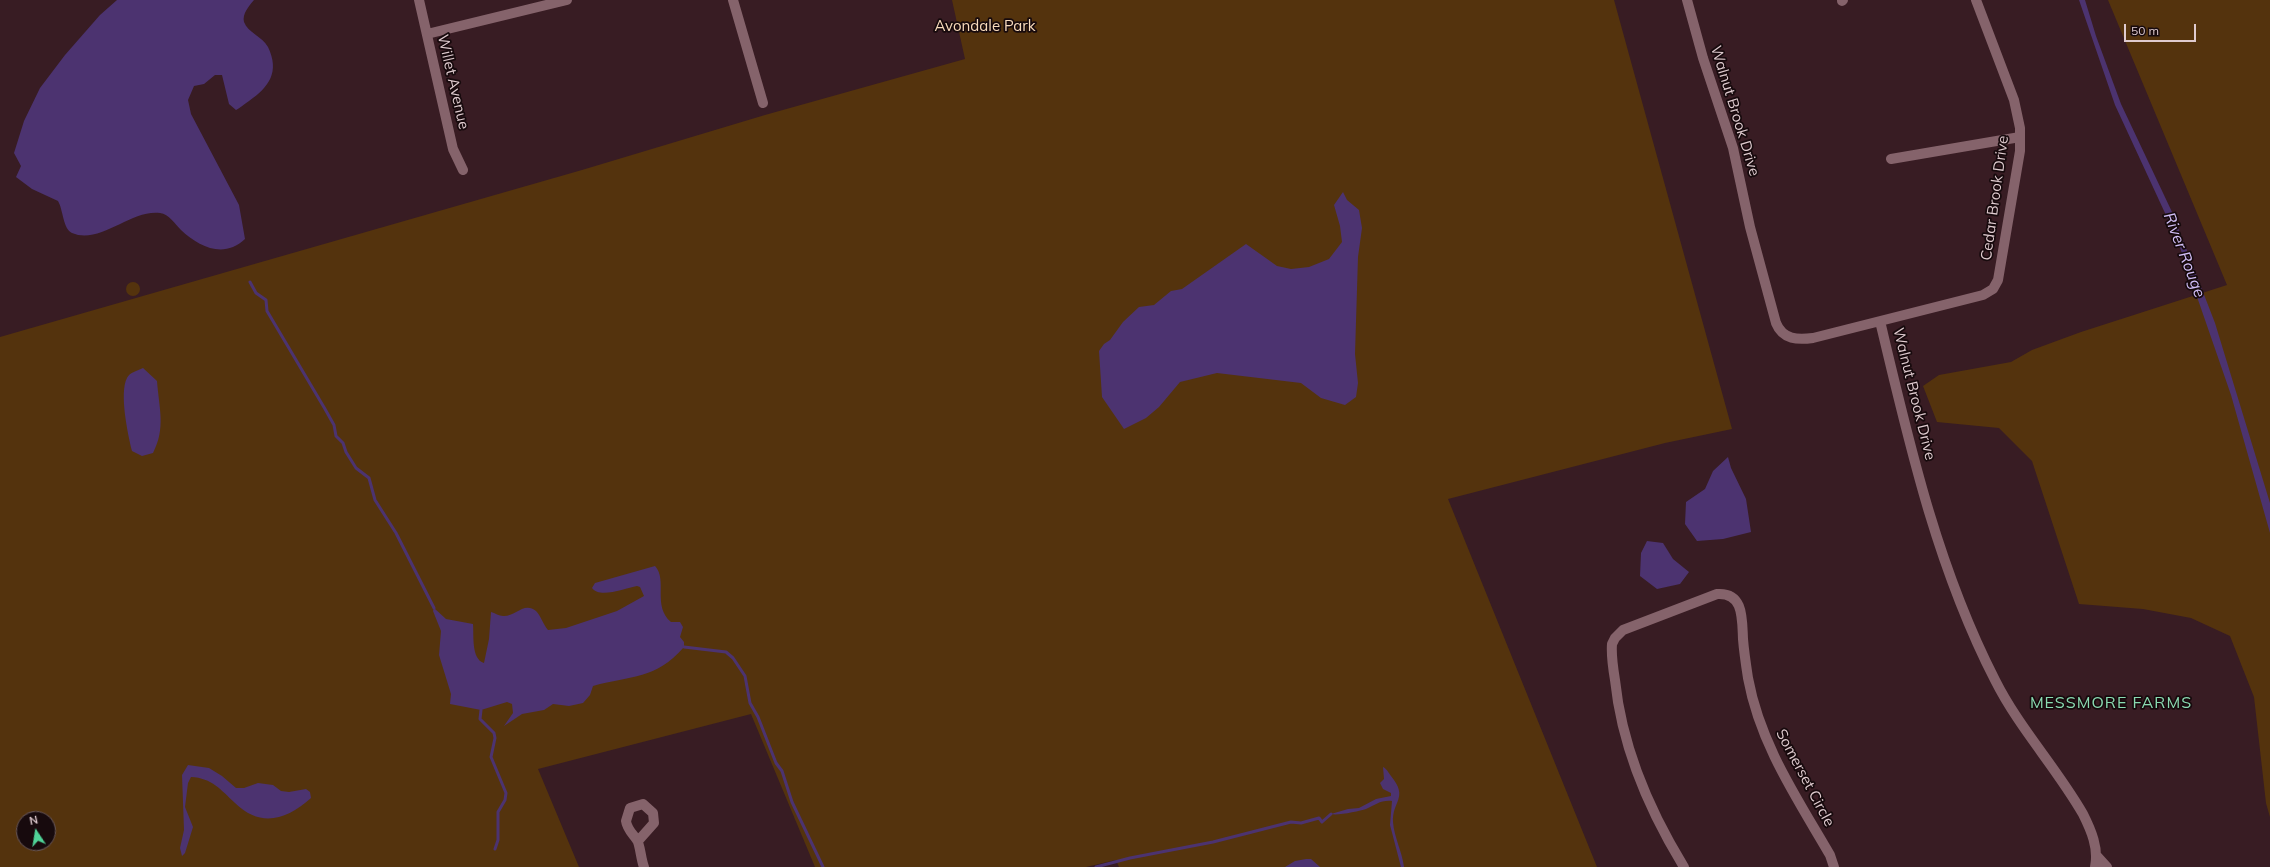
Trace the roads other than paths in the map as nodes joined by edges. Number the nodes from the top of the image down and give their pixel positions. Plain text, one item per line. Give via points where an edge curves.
1 (419, 0) edge
2 (567, 0) edge
3 (733, 0) edge
4 (1687, 0) edge
5 (1976, 0) edge
6 (427, 34) junction
7 (763, 103) dead end
8 (2020, 137) junction
9 (1891, 159) dead end
10 (463, 170) dead end
11 (1880, 321) junction
12 (638, 841) dead end
13 (2097, 856) junction
14 (644, 867) edge
15 (1684, 867) edge
16 (1834, 867) edge
17 (2095, 867) edge
18 (2107, 867) edge

1 - 6 street, Willet Avenue
2 - 6 street
3 - 7 street
4 - 11 street, Walnut Brook Drive via 1733,148 1750,227 1778,329 1790,338 1805,339
5 - 8 street, Cedar Brook Drive via 2017,111
6 - 10 street, Willet Avenue via 453,149
8 - 9 street
8 - 11 street, Cedar Brook Drive via 2020,151 1999,274 1993,289 1983,295
11 - 13 street, Walnut Brook Drive via 1929,512 1952,584 1995,680 2024,729 2083,814
12 - 14 street
13 - 17 street, Walnut Brook Drive
13 - 18 street, Walnut Brook Drive
15 - 16 street, Somerset Circle via 1659,824 1636,769 1618,706 1612,644 1623,630 1723,594 1734,598 1741,610 1748,678 1768,746 1830,855

